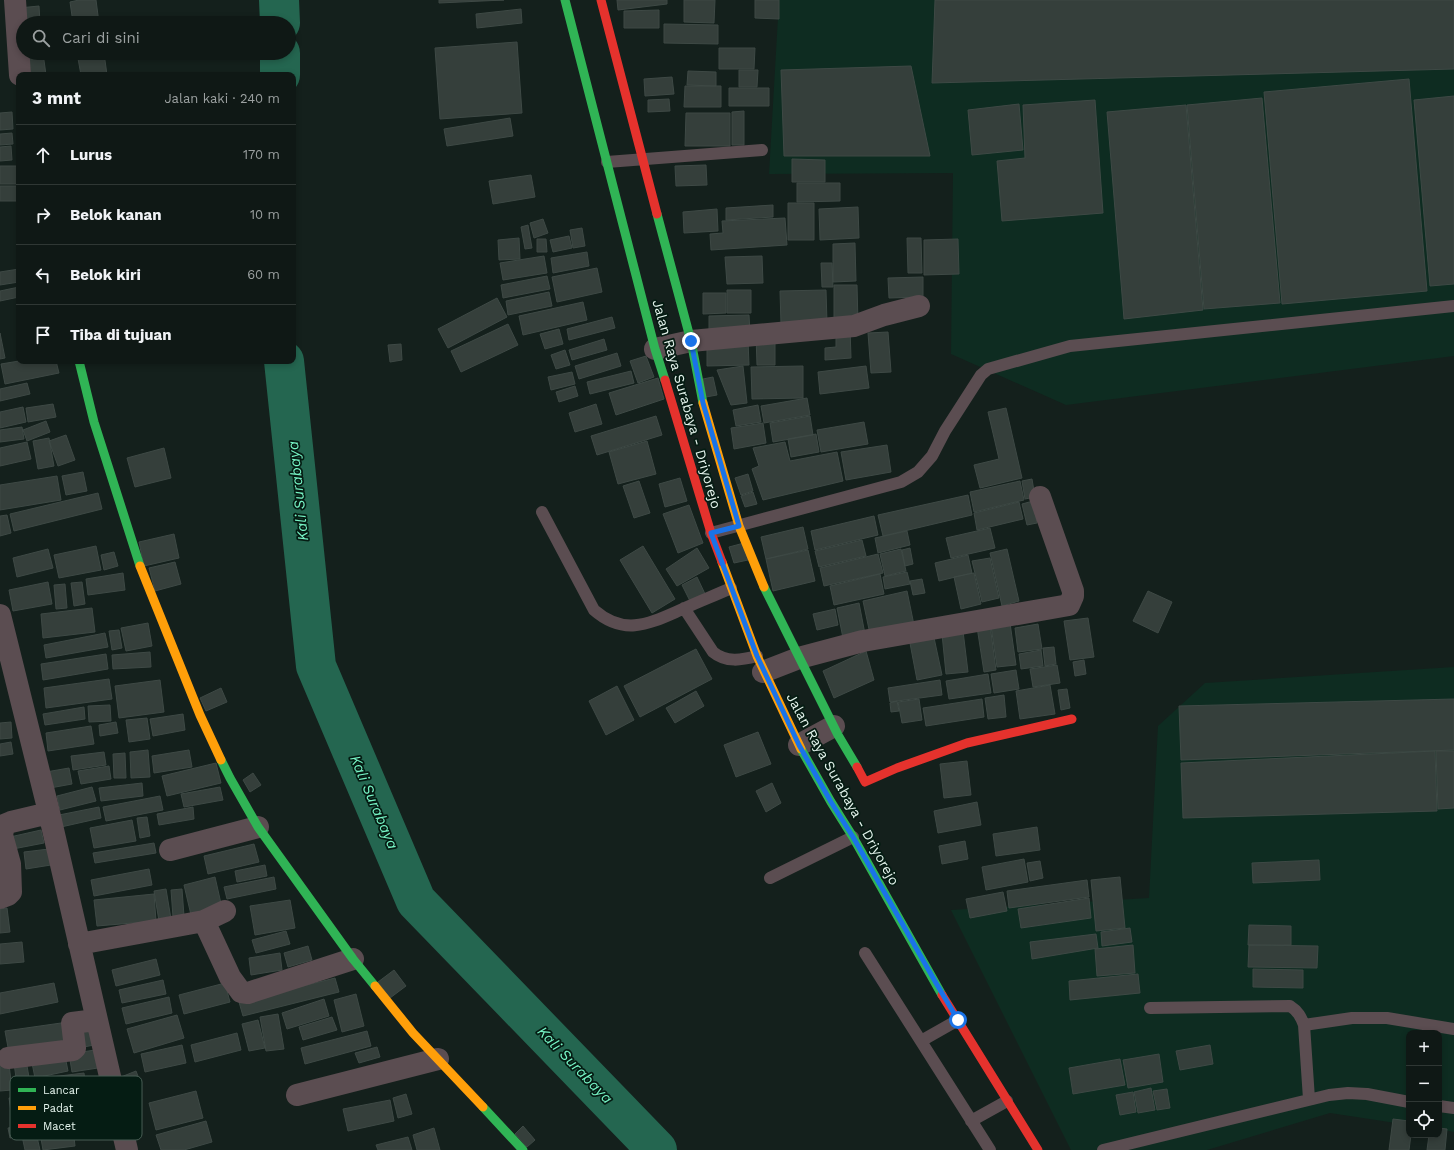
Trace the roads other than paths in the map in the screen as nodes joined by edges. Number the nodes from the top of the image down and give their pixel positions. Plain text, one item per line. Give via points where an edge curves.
1 (15, 0) edge
2 (565, 0) edge
3 (601, 0) edge
4 (16, 16) edge
5 (19, 60) edge
6 (20, 72) edge
7 (762, 150) dead end
8 (644, 160) junction
9 (606, 162) junction
10 (919, 306) dead end
11 (1454, 306) edge
12 (691, 341) junction
13 (655, 349) junction
14 (80, 364) edge
15 (1040, 497) dead end
16 (542, 512) dead end
17 (739, 526) junction
18 (711, 533) junction
19 (731, 588) junction
20 (684, 608) junction
21 (0, 615) edge
22 (799, 658) junction
23 (760, 664) junction
24 (7, 674) edge
25 (1072, 719) dead end
26 (834, 726) junction
27 (799, 745) junction
28 (49, 813) junction
29 (258, 827) junction
30 (853, 837) junction
31 (170, 850) dead end
32 (770, 878) dead end
33 (0, 898) edge
34 (225, 910) dead end
35 (204, 921) junction
36 (79, 944) junction
37 (864, 953) dead end
38 (353, 959) junction
39 (1150, 1008) dead end
40 (96, 1020) junction
41 (958, 1020) junction
42 (1304, 1025) junction
43 (1454, 1029) edge
44 (921, 1042) junction
45 (8, 1058) dead end
46 (438, 1060) junction
47 (109, 1076) edge
48 (297, 1095) dead end
49 (1309, 1099) junction
50 (1007, 1101) junction
51 (1406, 1101) edge
52 (1442, 1106) edge
53 (1454, 1108) edge
54 (971, 1121) junction
55 (125, 1140) edge
56 (127, 1150) edge
57 (523, 1150) edge
58 (990, 1150) edge
59 (1038, 1150) edge
60 (1103, 1150) edge

1 - 4 street
2 - 9 street, Jalan Raya Surabaya - Driyorejo
3 - 8 street, Jalan Raya Surabaya - Driyorejo
5 - 6 street
7 - 8 lane
8 - 9 lane
8 - 12 street, Jalan Raya Surabaya - Driyorejo
9 - 13 street, Jalan Raya Surabaya - Driyorejo
10 - 12 street via 854,326
11 - 17 lane via 1070,346 988,369 981,375 932,456 918,472 901,482
12 - 13 street
12 - 17 street, Jalan Raya Surabaya - Driyorejo via 703,403
13 - 18 street, Jalan Raya Surabaya - Driyorejo
14 - 29 street via 94,422 136,557 200,715 230,778
15 - 22 street via 1074,591 1069,605 863,641
16 - 20 lane via 594,610 604,619 628,625 643,624
17 - 18 lane
17 - 22 street, Jalan Raya Surabaya - Driyorejo via 768,599
18 - 19 street, Jalan Raya Surabaya - Driyorejo
19 - 20 lane
19 - 23 street, Jalan Raya Surabaya - Driyorejo
20 - 23 lane via 719,657
21 - 24 street
22 - 23 street
22 - 26 street, Jalan Raya Surabaya - Driyorejo
23 - 27 street, Jalan Raya Surabaya - Driyorejo
24 - 28 street
25 - 26 street, Jalan Raya Surabaya - Driyorejo via 967,743 865,782
26 - 27 street
27 - 30 street, Jalan Raya Surabaya - Driyorejo
28 - 33 street via 4,825 2,836 10,864 11,892
28 - 36 street
29 - 31 street
29 - 38 street
30 - 32 lane
30 - 41 street, Jalan Raya Surabaya - Driyorejo
34 - 35 street
35 - 36 street
35 - 38 street via 230,977 241,992 248,993
36 - 40 street
37 - 44 lane
38 - 46 street
39 - 42 lane via 1290,1006 1300,1015
40 - 45 street via 72,1023 74,1050
40 - 47 street
41 - 44 lane
41 - 50 street, Jalan Raya Surabaya - Driyorejo
42 - 43 lane via 1352,1018 1387,1018
42 - 49 lane
44 - 54 lane
46 - 48 street
46 - 57 street
49 - 51 lane via 1348,1093
49 - 60 lane
50 - 54 lane
50 - 59 street, Jalan Raya Surabaya - Driyorejo
52 - 53 lane
54 - 58 lane
55 - 56 street

